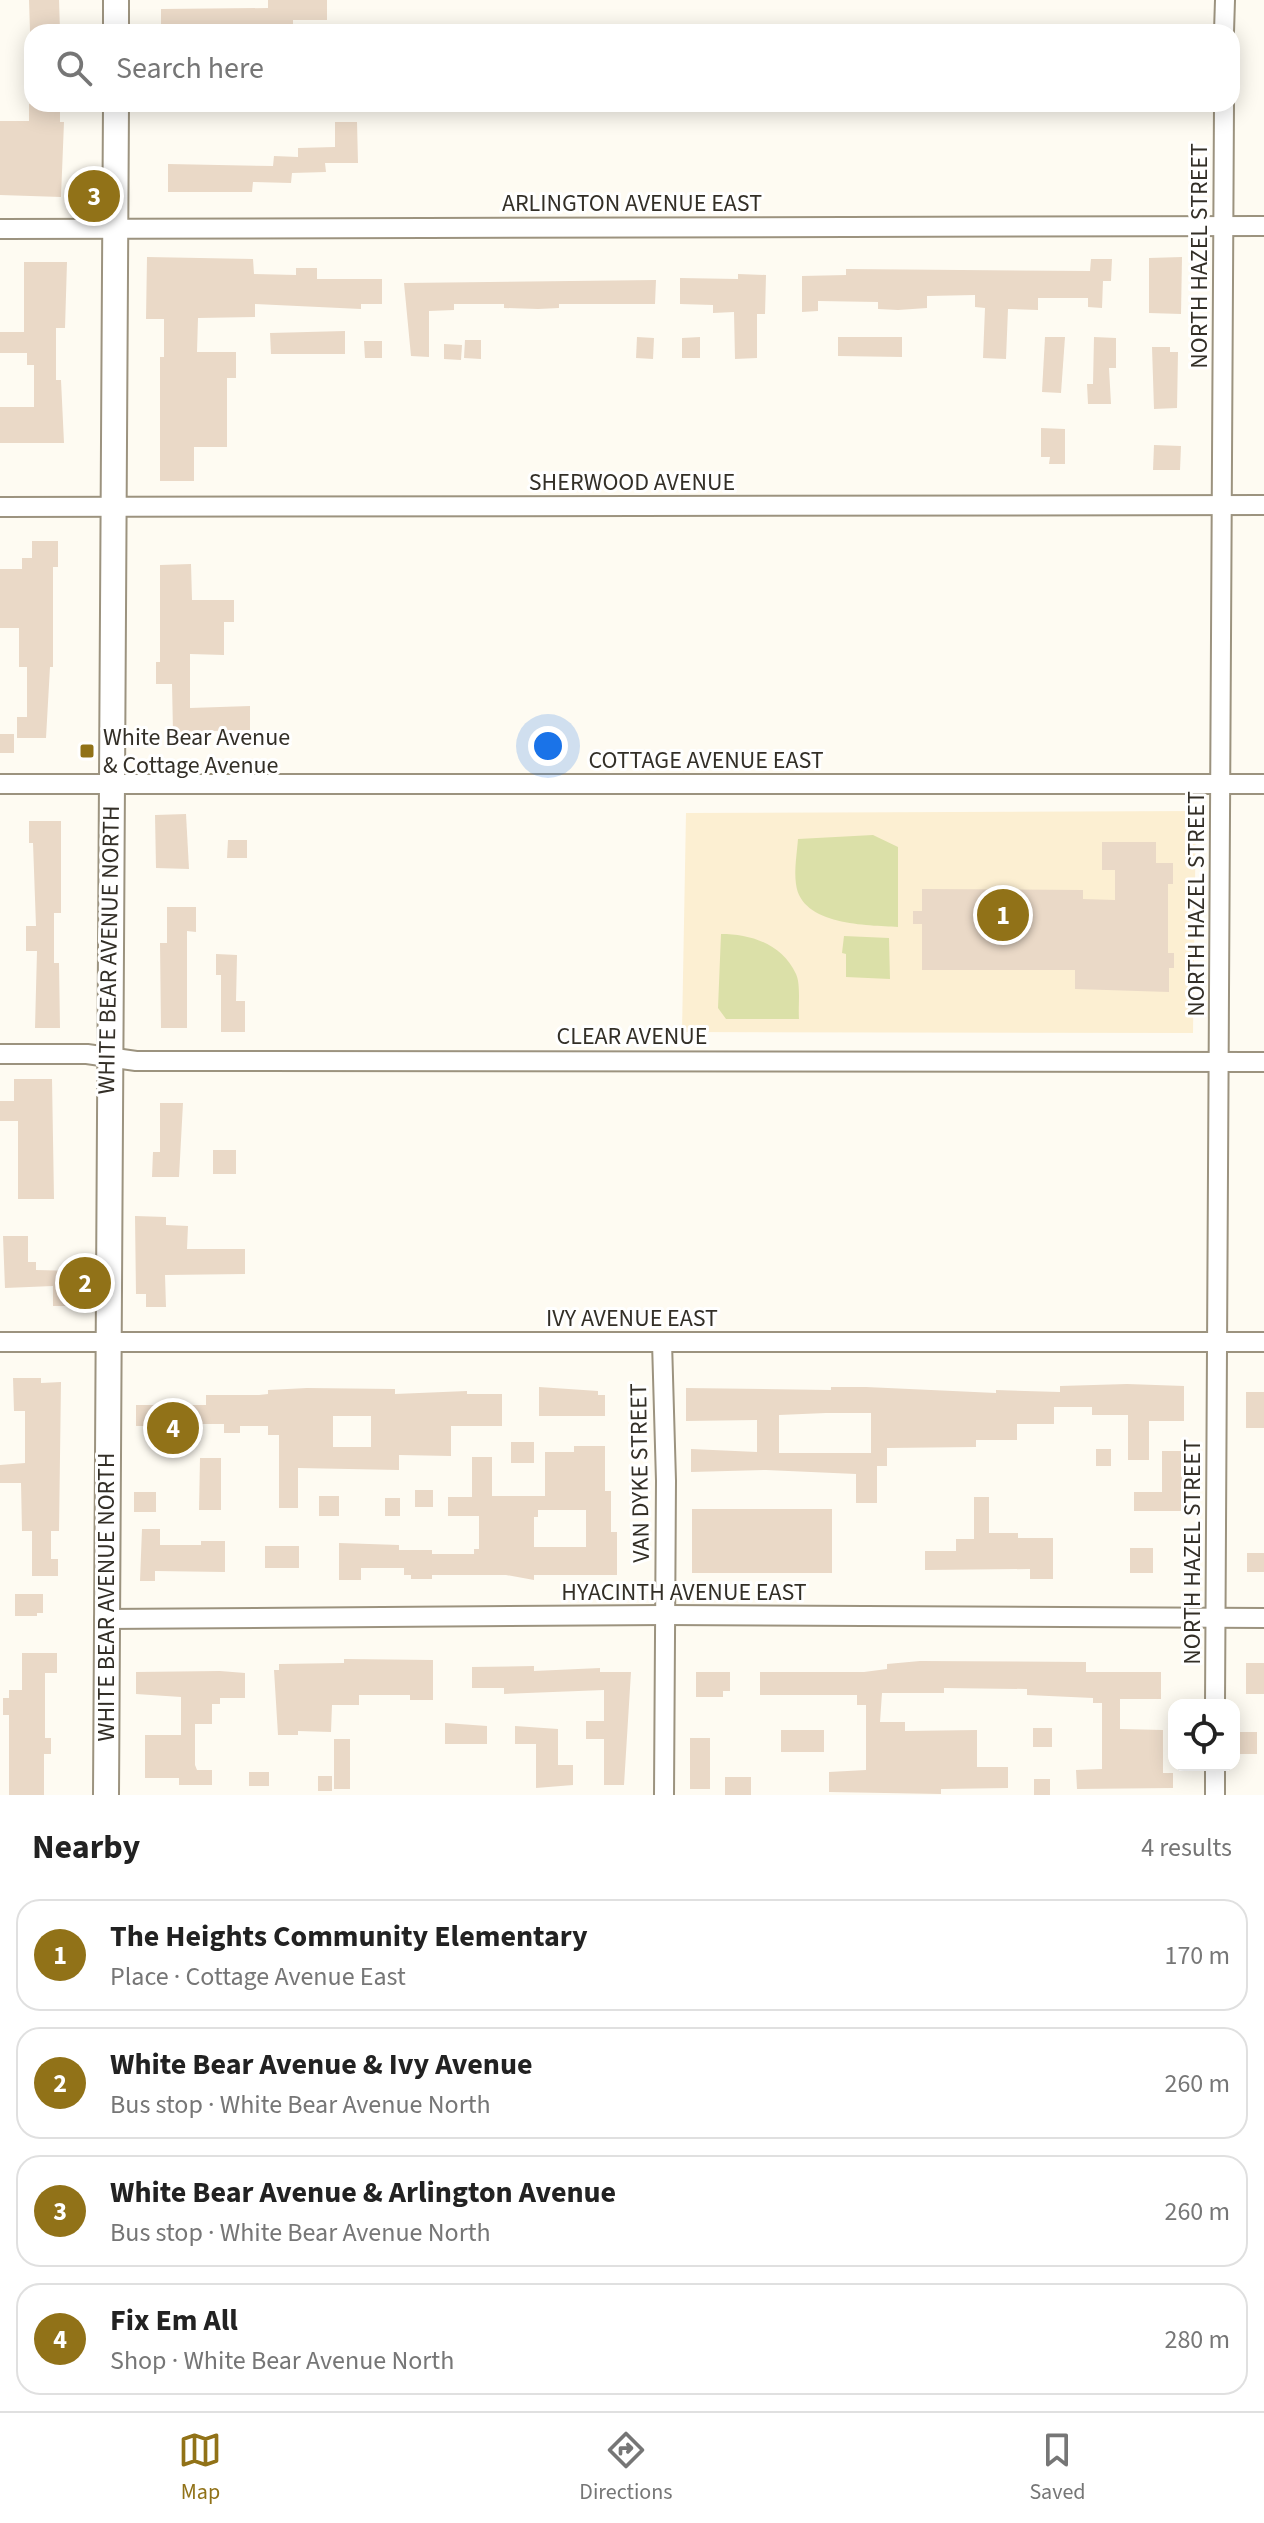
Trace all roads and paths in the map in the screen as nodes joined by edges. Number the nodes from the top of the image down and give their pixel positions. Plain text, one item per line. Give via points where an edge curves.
1 (116, 0) edge
2 (1225, 0) edge
3 (116, 24) edge
4 (1224, 24) edge
5 (116, 112) edge
6 (1224, 112) edge
7 (1223, 226) junction
8 (1264, 226) edge
9 (115, 228) junction
10 (0, 229) edge
11 (1264, 505) edge
12 (1222, 506) junction
13 (0, 507) edge
14 (112, 507) junction
15 (0, 784) edge
16 (111, 784) junction
17 (1220, 784) junction
18 (1264, 784) edge
19 (0, 1054) edge
20 (108, 1057) junction
21 (1219, 1060) junction
22 (1264, 1062) edge
23 (0, 1342) edge
24 (106, 1342) junction
25 (662, 1342) junction
26 (1217, 1342) junction
27 (1264, 1342) edge
28 (665, 1615) junction
29 (1216, 1618) junction
30 (1264, 1618) edge
31 (104, 1619) junction
32 (1215, 1699) edge
33 (1215, 1771) edge
34 (106, 1795) edge
35 (664, 1795) edge
36 (1215, 1795) edge

1 - 3 main road
2 - 4 street
5 - 9 main road, WHITE BEAR AVENUE NORTH
6 - 7 street, NORTH HAZEL STREET
7 - 8 street, ARLINGTON AVENUE EAST
7 - 9 street, ARLINGTON AVENUE EAST
7 - 12 street, NORTH HAZEL STREET
9 - 10 street, ARLINGTON AVENUE EAST
9 - 14 main road, WHITE BEAR AVENUE NORTH
11 - 12 street, SHERWOOD AVENUE
12 - 14 street, SHERWOOD AVENUE
12 - 17 street, NORTH HAZEL STREET
13 - 14 street, SHERWOOD AVENUE
14 - 16 main road, WHITE BEAR AVENUE NORTH
15 - 16 street, COTTAGE AVENUE EAST
16 - 17 street, COTTAGE AVENUE EAST
16 - 20 main road, WHITE BEAR AVENUE NORTH
17 - 18 street, COTTAGE AVENUE EAST
17 - 21 street, NORTH HAZEL STREET
19 - 20 street, CLEAR AVENUE
20 - 21 street, CLEAR AVENUE
20 - 24 main road, WHITE BEAR AVENUE NORTH
21 - 22 street, CLEAR AVENUE
21 - 26 street, NORTH HAZEL STREET
23 - 24 street, IVY AVENUE EAST
24 - 25 street, IVY AVENUE EAST
24 - 31 main road, WHITE BEAR AVENUE NORTH
25 - 26 street, IVY AVENUE EAST
25 - 28 street, VAN DYKE STREET
26 - 27 street, IVY AVENUE EAST
26 - 29 street, NORTH HAZEL STREET
28 - 29 street, HYACINTH AVENUE EAST
28 - 31 street, HYACINTH AVENUE EAST
28 - 35 street, VAN DYKE STREET
29 - 30 street, HYACINTH AVENUE EAST
29 - 32 street, NORTH HAZEL STREET
31 - 34 main road, WHITE BEAR AVENUE NORTH
33 - 36 street

